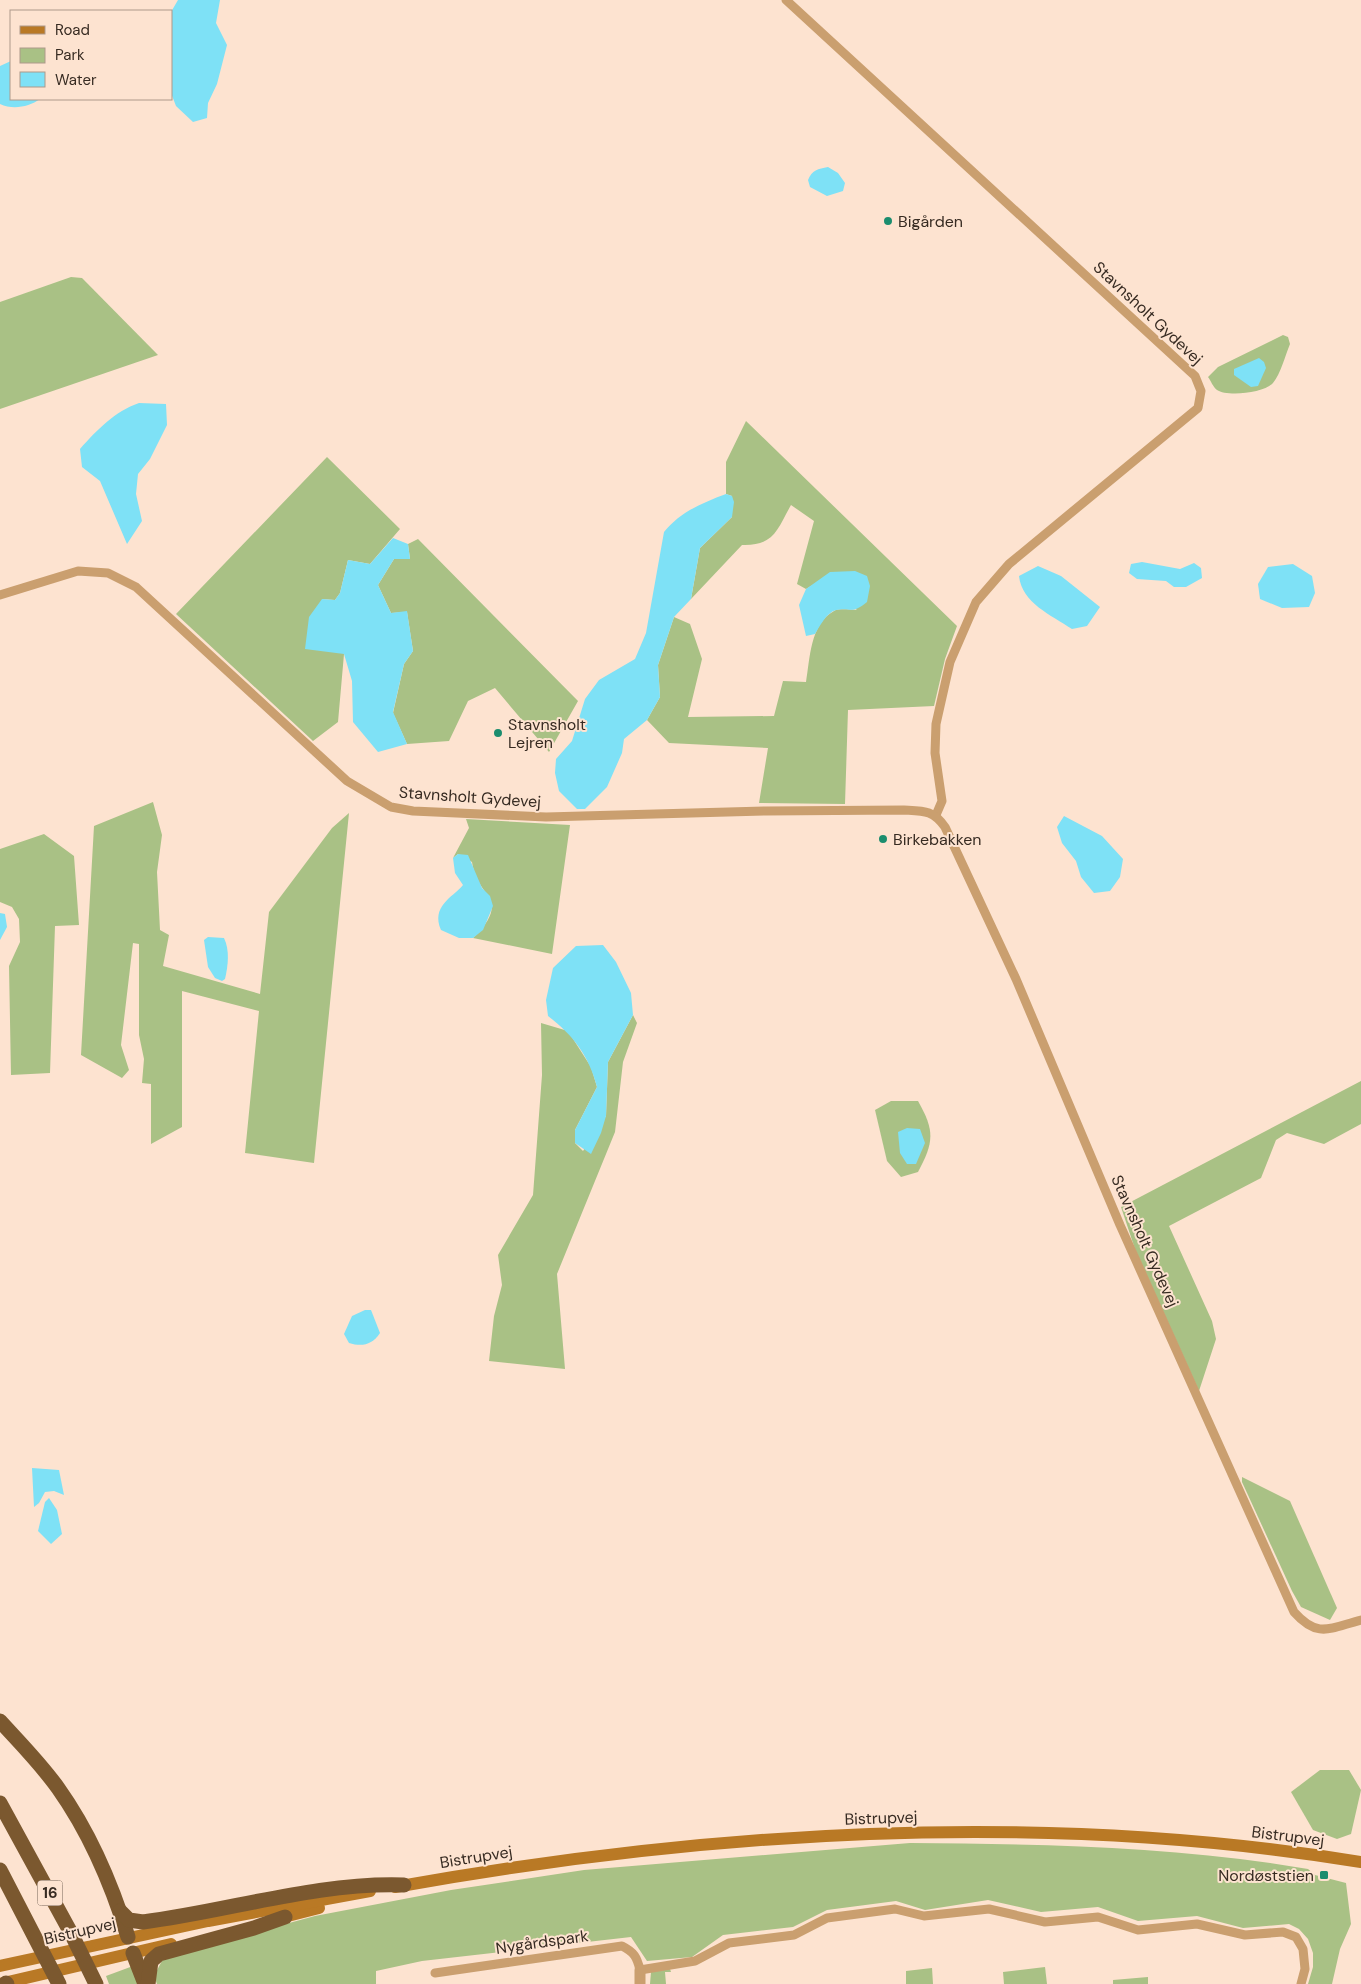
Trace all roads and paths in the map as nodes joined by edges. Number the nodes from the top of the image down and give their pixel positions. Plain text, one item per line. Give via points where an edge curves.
1 (786, 0) edge
2 (0, 595) edge
3 (936, 815) junction
4 (1361, 1620) edge
5 (0, 1721) edge
6 (0, 1803) edge
7 (1361, 1862) edge
8 (0, 1870) edge
9 (404, 1885) junction
10 (120, 1911) junction
11 (286, 1917) junction
12 (128, 1937) junction
13 (133, 1953) junction
14 (0, 1966) edge
15 (640, 1970) junction
16 (435, 1973) dead end
17 (3, 1980) edge
18 (59, 1984) edge
19 (96, 1984) edge
20 (147, 1984) edge
21 (640, 1984) edge
22 (1301, 1984) edge

1 - 3 street, Stavnsholt Gydevej via 1195,376 1202,391 1198,408 1009,564 976,602 950,662 936,724 942,800
2 - 3 street, Stavnsholt Gydevej via 78,571 108,573 136,586 347,781 391,808 546,817 854,810 922,811
3 - 4 street, Stavnsholt Gydevej via 946,827 1016,979 1120,1225 1294,1612 1314,1629
5 - 10 highway via 42,1768 78,1818
6 - 19 highway, 16
7 - 9 main road, Bistrupvej via 1250,1847 1046,1833 934,1833 821,1836 693,1845 572,1859
8 - 18 highway, 16
9 - 10 highway via 368,1884 143,1922 129,1920
9 - 11 main road, Bistrupvej
9 - 12 main road, Bistrupvej
10 - 12 highway
11 - 13 main road, Bistrupvej
11 - 20 highway via 159,1954 151,1961
12 - 13 main road
12 - 14 main road, Bistrupvej
13 - 17 main road, Bistrupvej
13 - 20 highway
15 - 16 street, Nygårdspark via 631,1950 622,1946
15 - 21 street
15 - 22 street via 694,1961 729,1943 794,1935 827,1918 895,1909 924,1916 989,1909 1045,1922 1098,1917 1138,1930 1198,1924 1245,1935 1284,1932 1296,1937 1303,1949 1305,1969

